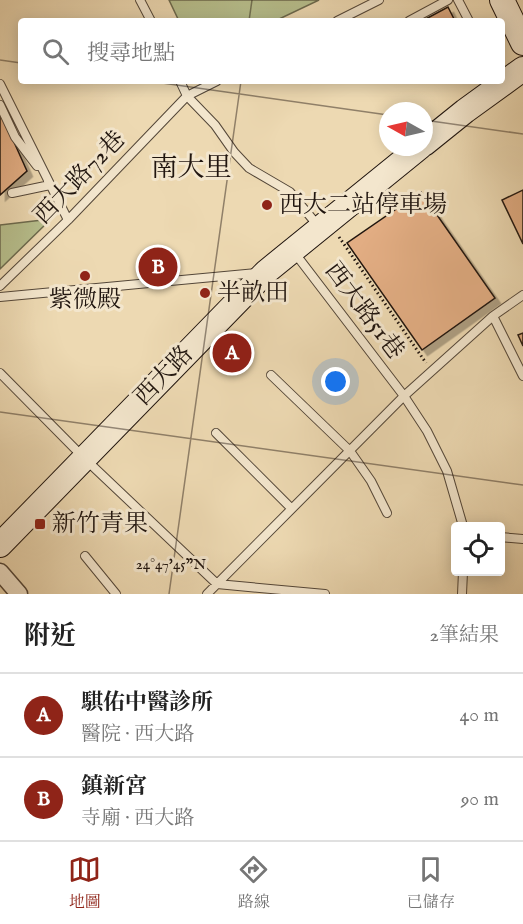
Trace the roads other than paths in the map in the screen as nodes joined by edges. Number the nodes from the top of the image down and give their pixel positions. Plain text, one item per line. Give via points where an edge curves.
1 (140, 0) edge
2 (378, 0) edge
3 (448, 0) edge
4 (458, 0) edge
5 (502, 0) edge
6 (149, 18) edge
7 (343, 18) edge
8 (415, 18) edge
9 (467, 18) edge
10 (523, 43) edge
11 (523, 69) edge
12 (505, 79) edge
13 (0, 84) edge
14 (182, 84) edge
15 (211, 84) edge
16 (493, 85) edge
17 (188, 96) junction
18 (0, 105) edge
19 (433, 137) edge
20 (409, 156) edge
21 (51, 184) junction
22 (12, 193) dead end
23 (68, 220) junction
24 (324, 224) junction
25 (292, 249) junction
26 (266, 272) junction
27 (0, 286) edge
28 (523, 295) edge
29 (0, 297) edge
30 (494, 316) junction
31 (0, 372) edge
32 (271, 375) dead end
33 (523, 376) edge
34 (404, 396) junction
35 (216, 433) dead end
36 (350, 451) junction
37 (84, 458) junction
38 (291, 508) junction
39 (387, 513) dead end
40 (462, 522) edge
41 (505, 537) edge
42 (523, 539) edge
43 (0, 545) edge
44 (85, 556) dead end
45 (0, 572) edge
46 (463, 576) edge
47 (217, 584) junction
48 (19, 594) edge
49 (116, 594) edge
50 (207, 594) edge
51 (216, 594) edge
52 (325, 594) edge
53 (462, 594) edge

1 - 6 lane
2 - 7 lane
3 - 8 lane
4 - 9 lane
5 - 10 street
11 - 12 street
13 - 21 lane
14 - 17 lane
15 - 17 lane, 西大路72巷
16 - 19 street
17 - 23 lane, 西大路72巷
17 - 24 lane via 249,168 290,192
18 - 21 lane via 15,137
20 - 24 street, 西大路
21 - 22 lane
21 - 23 lane
23 - 27 lane, 西大路72巷
24 - 25 street, 西大路
25 - 26 street, 西大路
25 - 34 lane, 西大路51巷
26 - 29 lane
26 - 37 street, 西大路
28 - 30 lane
30 - 33 lane
30 - 34 lane
31 - 37 lane
32 - 36 lane
34 - 36 lane
34 - 40 lane, 西大路51巷 via 428,431 447,471
35 - 38 lane
36 - 38 lane
36 - 39 lane
37 - 43 street, 西大路
37 - 47 lane
38 - 47 lane
41 - 42 lane
44 - 49 lane
45 - 48 street
46 - 53 lane
47 - 50 lane
47 - 51 lane
47 - 52 lane

